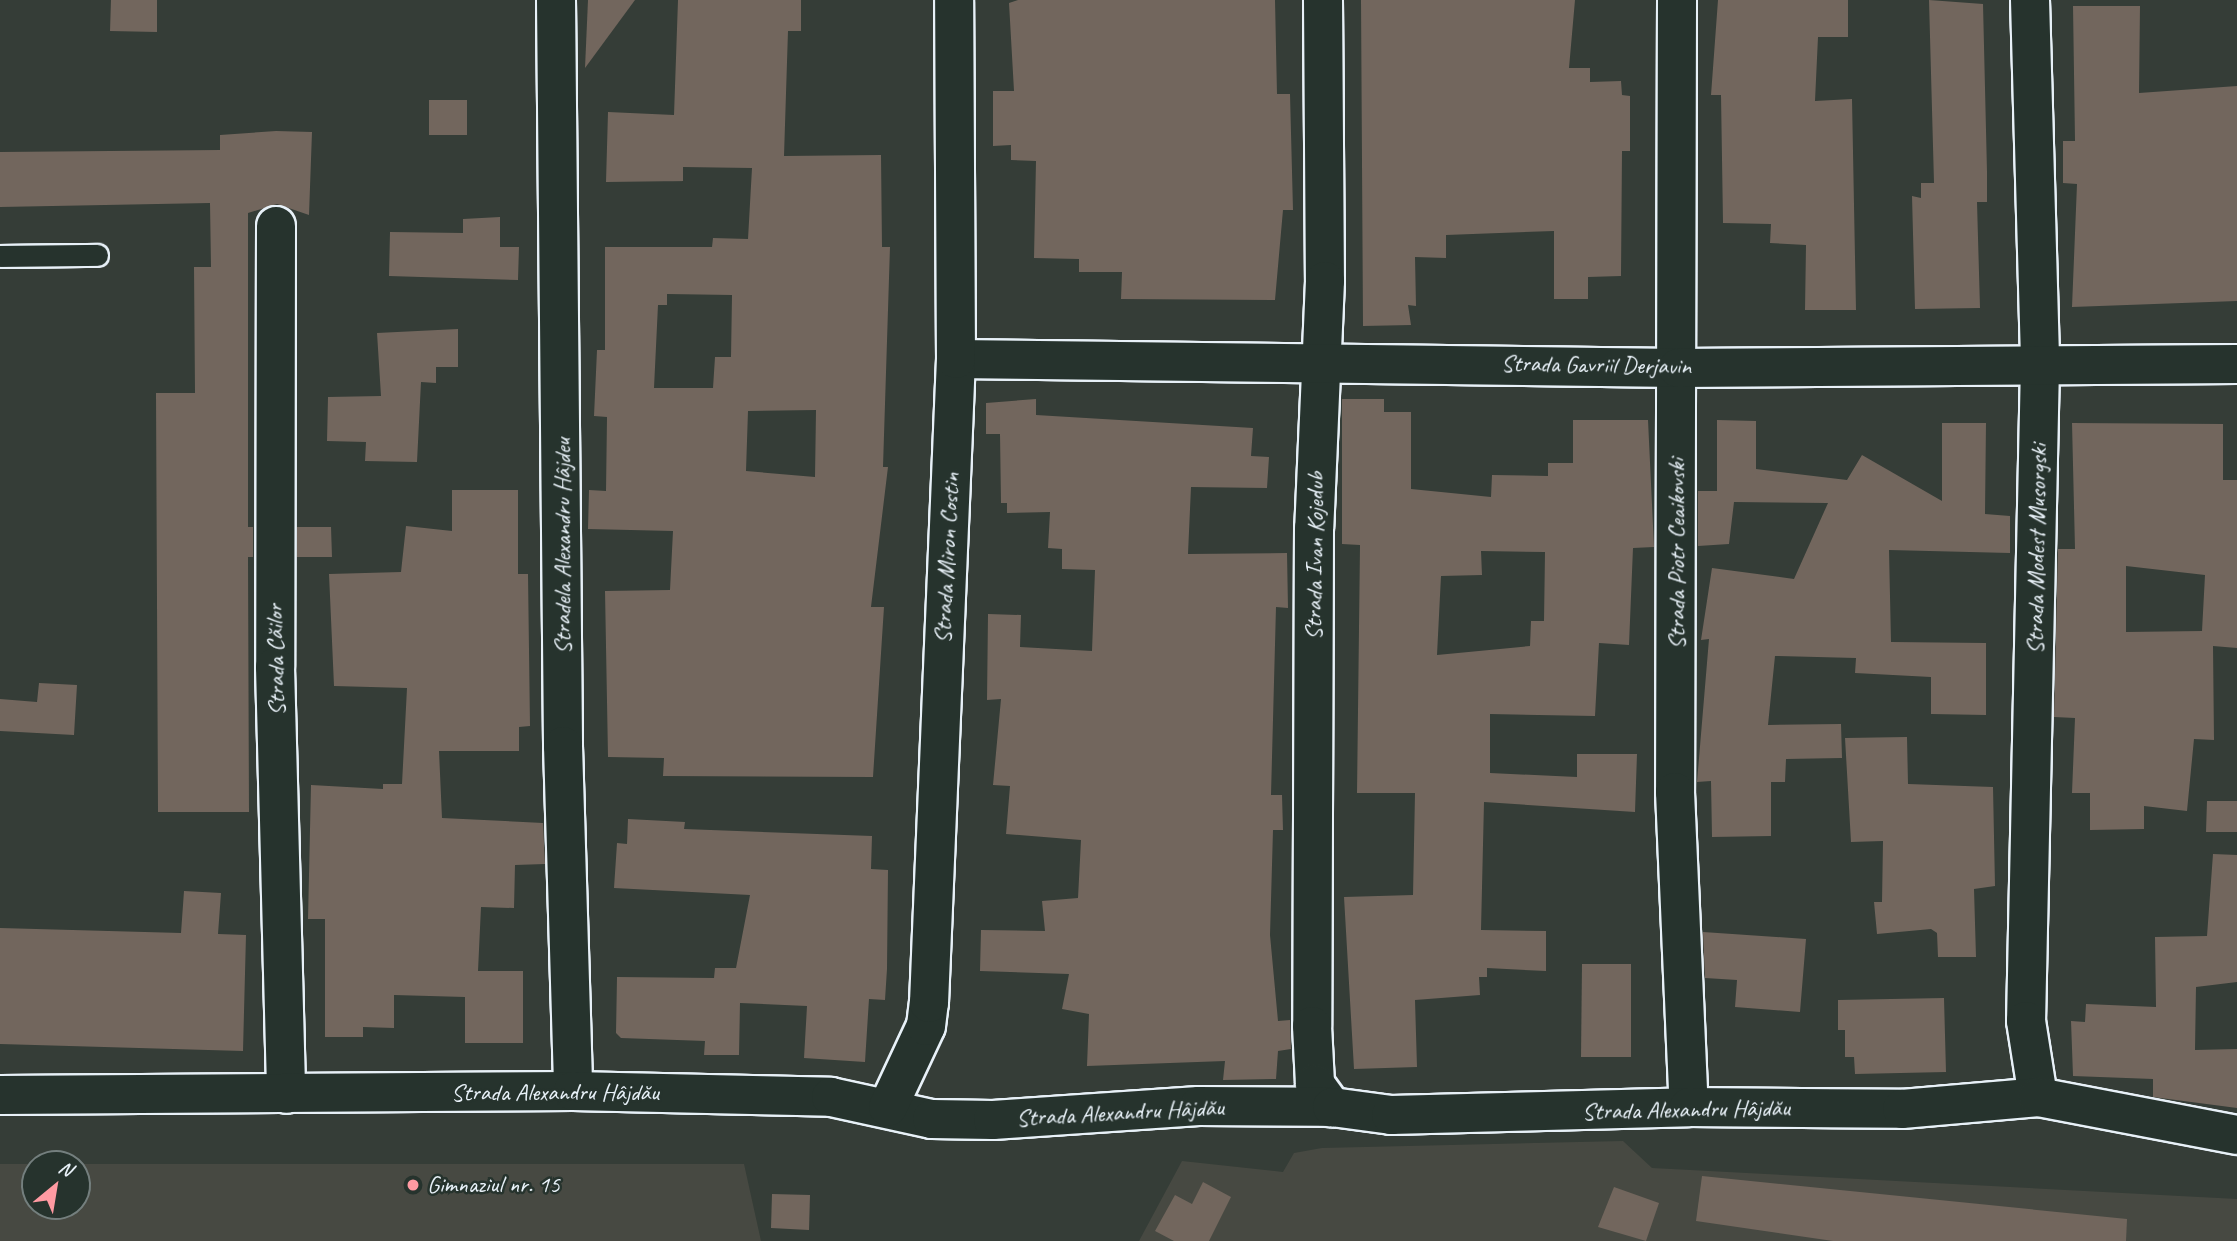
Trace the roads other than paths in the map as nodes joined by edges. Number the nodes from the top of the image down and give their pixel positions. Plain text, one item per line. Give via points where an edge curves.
1 (556, 0) edge
2 (954, 0) edge
3 (1323, 0) edge
4 (1677, 0) edge
5 (2031, 0) edge
6 (276, 226) dead end
7 (97, 255) dead end
8 (0, 256) edge
9 (956, 359) junction
10 (1319, 359) junction
11 (2237, 364) edge
12 (2040, 365) junction
13 (1678, 368) junction
14 (573, 1091) junction
15 (286, 1094) junction
16 (0, 1095) edge
17 (2038, 1097) junction
18 (1332, 1107) junction
19 (1689, 1107) junction
20 (888, 1108) junction
21 (2237, 1135) edge

1 - 14 street, Stradela Alexandru Hâjdeu via 563,746
2 - 9 street, Strada Miron Costin
3 - 10 street, Strada Ivan Kojedub via 1325,281
4 - 13 street, Strada Piotr Ceaikovski
5 - 12 street, Strada Modest Musorgski
6 - 15 street, Strada Căilor via 275,667
7 - 8 lane
9 - 10 street, Strada Gavriil Derjavin
9 - 20 street, Strada Miron Costin via 929,1003 926,1026
10 - 13 street, Strada Gavriil Derjavin
10 - 18 street, Strada Ivan Kojedub via 1312,1026 1315,1084
11 - 12 street, Strada Gavriil Derjavin
12 - 13 street, Strada Gavriil Derjavin
12 - 17 street, Strada Modest Musorgski via 2026,1021
13 - 19 street, Strada Piotr Ceaikovski via 1675,792
14 - 15 street, Strada Alexandru Hâjdău
14 - 20 street, Strada Alexandru Hâjdău via 831,1097
15 - 16 street, Strada Alexandru Hâjdău
17 - 19 street, Strada Alexandru Hâjdău via 1902,1109
17 - 21 street, Strada Alexandru Hâjdău
18 - 19 street, Strada Alexandru Hâjdău via 1391,1115
18 - 20 street, Strada Alexandru Hâjdău via 1199,1107 993,1120 932,1119

